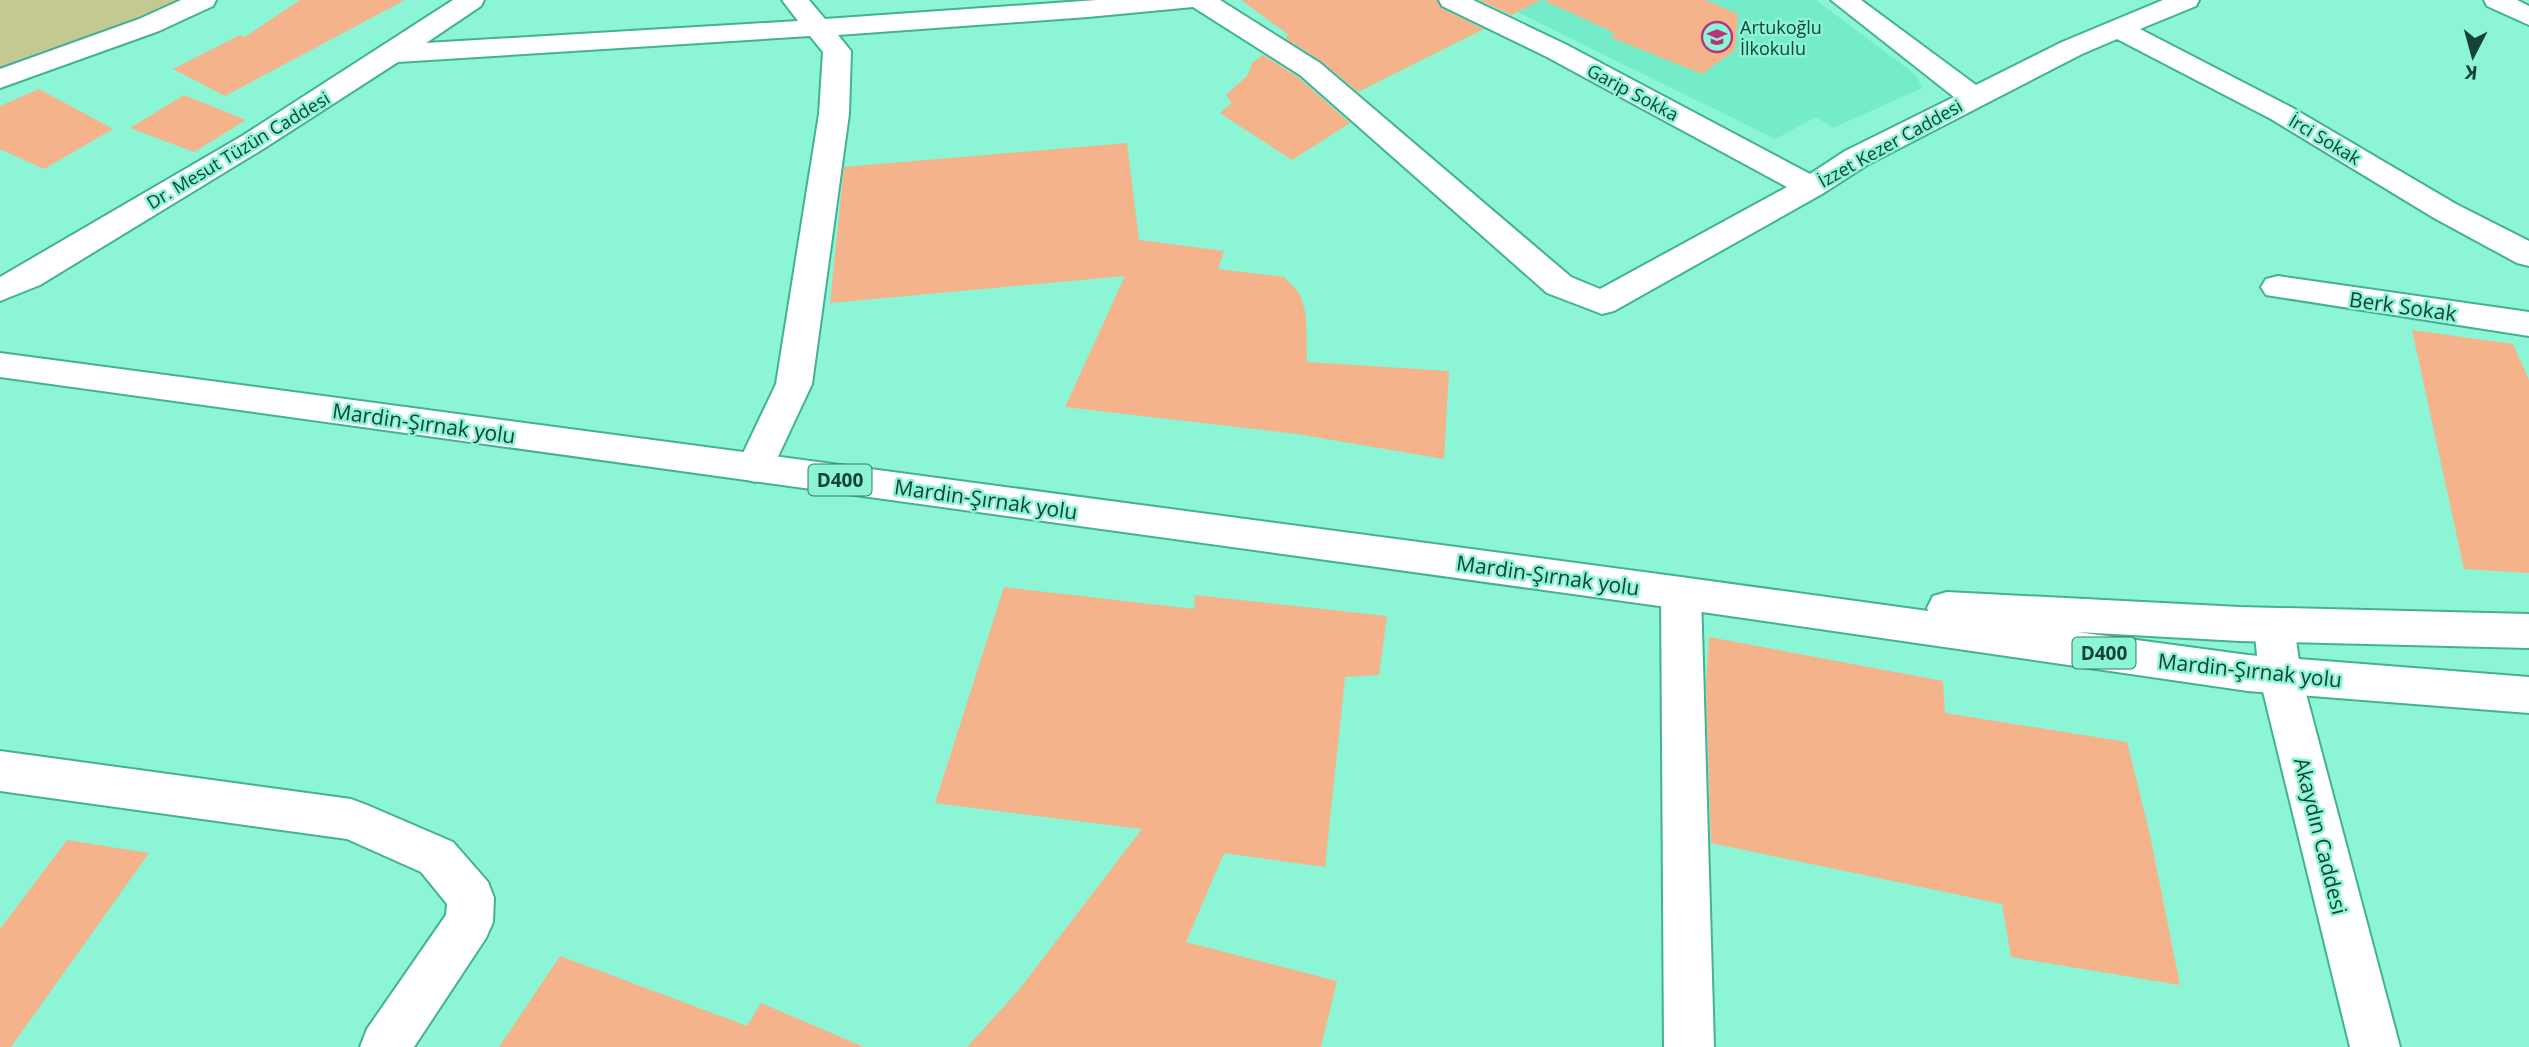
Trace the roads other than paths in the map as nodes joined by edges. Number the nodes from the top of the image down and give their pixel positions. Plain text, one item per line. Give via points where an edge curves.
1 (203, 0) edge
2 (471, 0) edge
3 (795, 0) edge
4 (1188, 0) edge
5 (1201, 0) edge
6 (1452, 0) edge
7 (1844, 0) edge
8 (2186, 0) edge
9 (2497, 0) edge
10 (2529, 17) edge
11 (818, 29) junction
12 (2118, 29) junction
13 (394, 54) junction
14 (0, 79) edge
15 (1973, 97) junction
16 (1811, 187) junction
17 (2529, 255) edge
18 (9, 280) edge
19 (2278, 287) dead end
20 (2529, 324) edge
21 (0, 365) edge
22 (755, 468) junction
23 (1681, 593) junction
24 (2274, 625) junction
25 (2529, 631) edge
26 (2280, 675) junction
27 (2529, 695) edge
28 (0, 771) edge
29 (385, 1047) edge
30 (1689, 1047) edge
31 (2375, 1047) edge

1 - 14 main road
2 - 13 main road, Dr. Mesut Tüzün Caddesi
3 - 11 main road
4 - 11 main road
5 - 16 main road, İzzet Kezer Caddesi via 1310,69 1559,285 1602,303
6 - 16 main road, Garip Sokka
7 - 15 main road
8 - 12 main road, İzzet Kezer Caddesi
9 - 10 main road
11 - 13 main road
11 - 22 main road via 837,51 834,114 794,384
12 - 15 main road, İzzet Kezer Caddesi
12 - 17 main road, İrci Sokak via 2281,113 2445,211
13 - 18 main road, Dr. Mesut Tüzün Caddesi
15 - 16 main road, İzzet Kezer Caddesi
19 - 20 main road, Berk Sokak
21 - 22 main road, Mardin-Şırnak yolu / D400
22 - 23 main road, Mardin-Şırnak yolu / D400
23 - 24 main road, Mardin-Şırnak yolu / D400
23 - 26 main road, Mardin-Şırnak yolu / D400
23 - 30 main road
24 - 25 main road, Mardin-Şırnak yolu / D400
24 - 26 main road, Akaydın Caddesi
26 - 27 main road, Mardin-Şırnak yolu / D400
26 - 31 main road, Akaydın Caddesi
28 - 29 main road via 351,819 437,857 471,898 469,922

